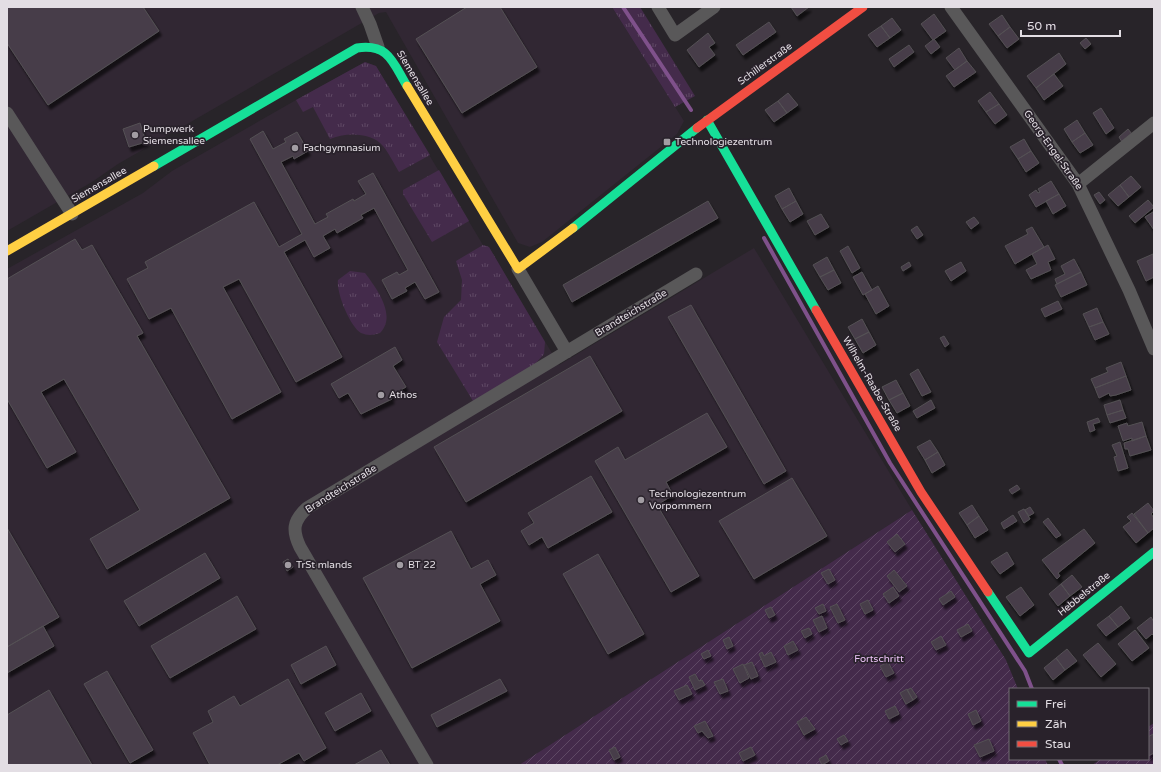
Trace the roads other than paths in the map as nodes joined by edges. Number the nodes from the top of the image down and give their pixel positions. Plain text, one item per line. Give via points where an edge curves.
1 (362, 7) edge
2 (658, 7) edge
3 (714, 7) edge
4 (863, 7) edge
5 (951, 7) edge
6 (378, 47) junction
7 (7, 113) edge
8 (707, 120) junction
9 (1154, 123) edge
10 (1078, 184) junction
11 (72, 214) junction
12 (7, 251) edge
13 (518, 269) junction
14 (696, 274) dead end
15 (1154, 348) edge
16 (567, 352) junction
17 (1154, 552) edge
18 (1029, 653) joint
19 (427, 765) edge

1 - 6 street
2 - 3 street via 675,35
4 - 8 street, Schillerstraße
5 - 10 street, Georg-Engel-Straße
6 - 11 street, Siemensallee via 357,48
6 - 13 street, Siemensallee via 389,56
7 - 11 street
8 - 13 street, Schillerstraße
8 - 18 street, Wilhelm-Raabe-Straße via 921,492
9 - 10 street
10 - 15 street, Georg-Engel-Straße via 1130,290
11 - 12 street, Siemensallee
13 - 16 street
14 - 16 street, Brandteichstraße
16 - 19 street, Brandteichstraße via 307,508 298,517 295,527 300,547
17 - 18 street, Hebbelstraße

